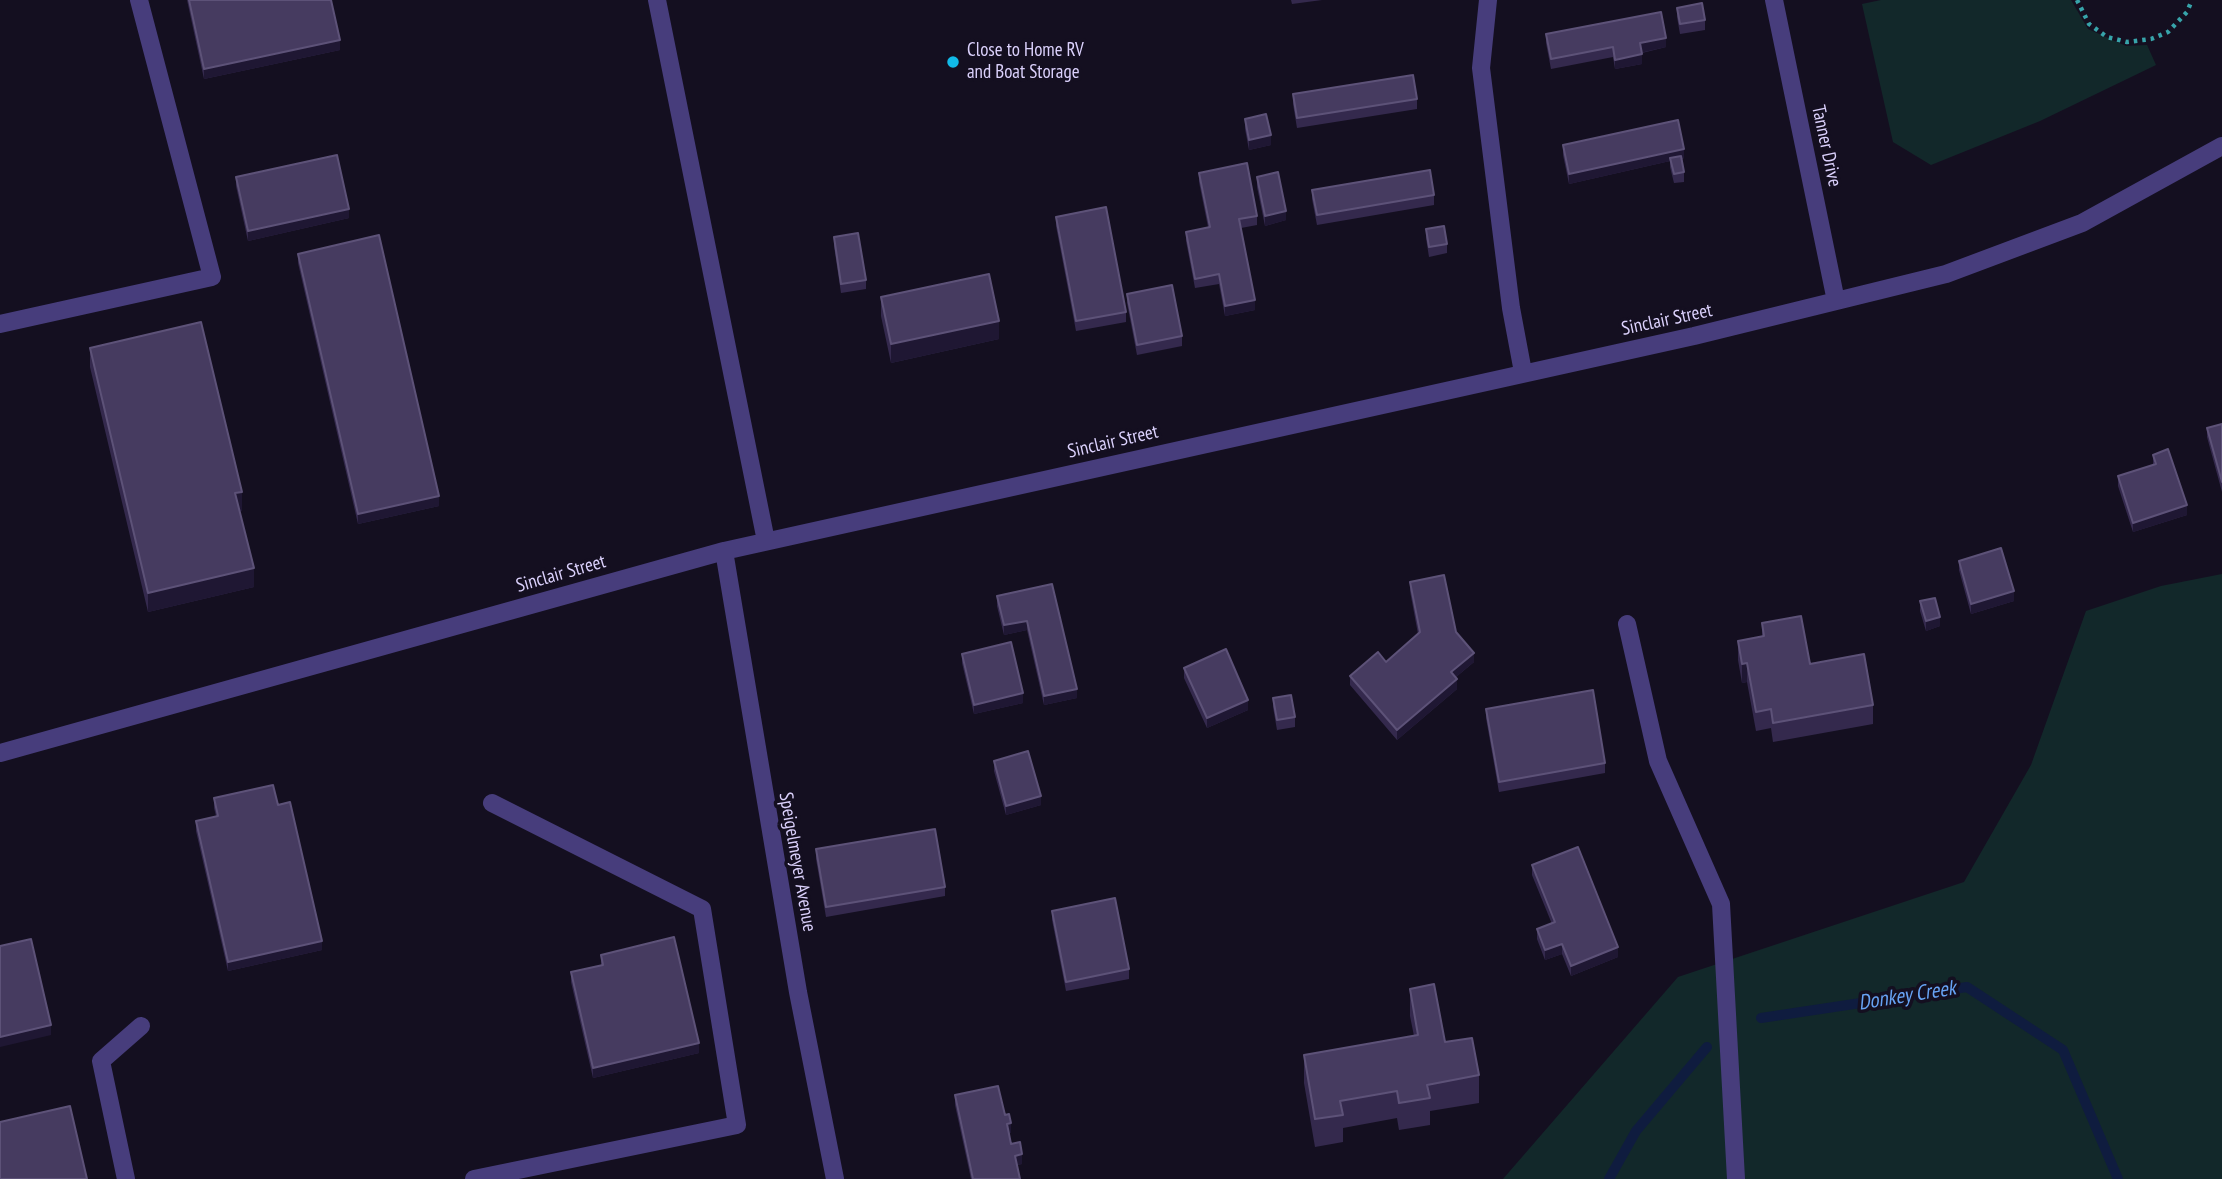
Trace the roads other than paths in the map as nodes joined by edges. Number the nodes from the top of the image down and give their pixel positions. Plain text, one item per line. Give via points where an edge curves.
1 (139, 0) edge
2 (657, 0) edge
3 (1488, 0) edge
4 (1774, 0) edge
5 (2222, 146) edge
6 (1836, 301) junction
7 (0, 324) edge
8 (1522, 372) junction
9 (766, 541) junction
10 (724, 551) junction
11 (1627, 624) dead end
12 (0, 753) edge
13 (492, 803) dead end
14 (141, 1026) dead end
15 (126, 1179) edge
16 (474, 1179) edge
17 (835, 1179) edge
18 (1736, 1179) edge

1 - 7 street via 212,277
2 - 9 street
3 - 8 street via 1480,68
4 - 6 street, Tanner Drive
5 - 6 street, Sinclair Street via 2082,223 1946,274
6 - 8 street, Sinclair Street
8 - 9 street, Sinclair Street
9 - 10 street, Sinclair Street
10 - 12 street, Sinclair Street
10 - 17 street, Speigelmeyer Avenue via 798,992
11 - 18 street via 1658,761 1720,904
13 - 16 street via 702,909 737,1125
14 - 15 street via 101,1061

